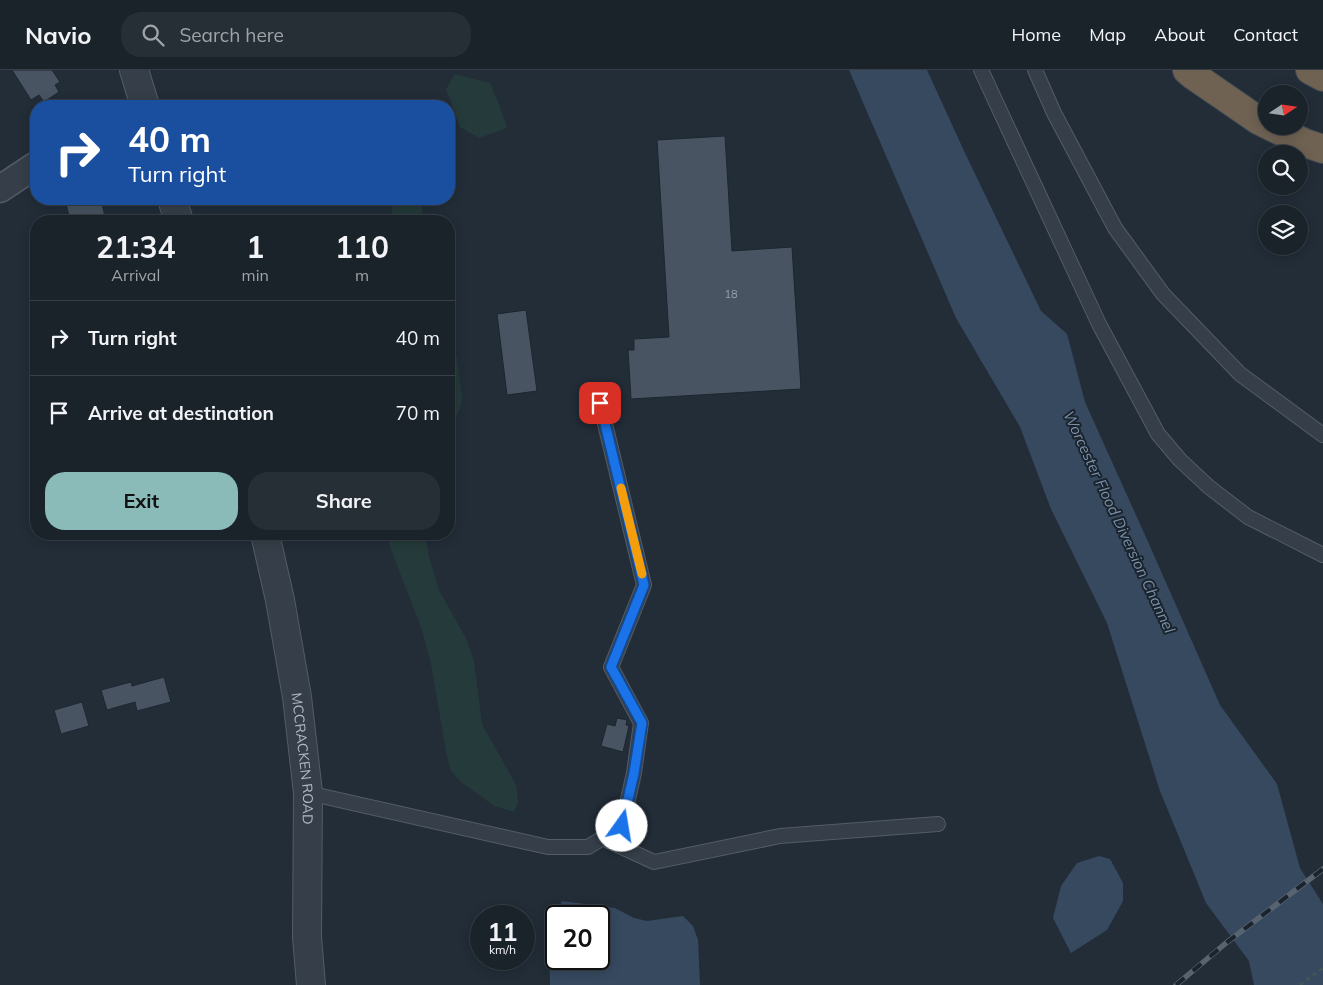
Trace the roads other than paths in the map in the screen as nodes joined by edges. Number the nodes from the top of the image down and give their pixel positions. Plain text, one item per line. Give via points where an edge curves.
1 (134, 70) edge
2 (981, 70) edge
3 (1035, 70) edge
4 (1187, 70) edge
5 (1310, 70) edge
6 (1323, 77) edge
7 (142, 100) edge
8 (1258, 120) edge
9 (1289, 135) edge
10 (1323, 149) edge
11 (30, 169) edge
12 (0, 189) edge
13 (600, 403) dead end
14 (1323, 435) edge
15 (266, 540) edge
16 (1323, 555) edge
17 (308, 793) junction
18 (938, 824) dead end
19 (602, 838) junction
20 (311, 985) edge

1 - 7 street
2 - 16 lane via 1099,324 1158,434 1187,467 1248,517
3 - 14 lane via 1115,228 1164,294 1240,374
4 - 8 highway
5 - 6 highway
9 - 10 highway
11 - 12 street
13 - 19 lane via 644,585 611,667 642,723 634,773 622,826
15 - 17 street, MCCRACKEN ROAD via 296,697
17 - 19 lane via 548,847 588,847
17 - 20 street, MCCRACKEN ROAD via 307,937
18 - 19 lane via 780,836 654,862

